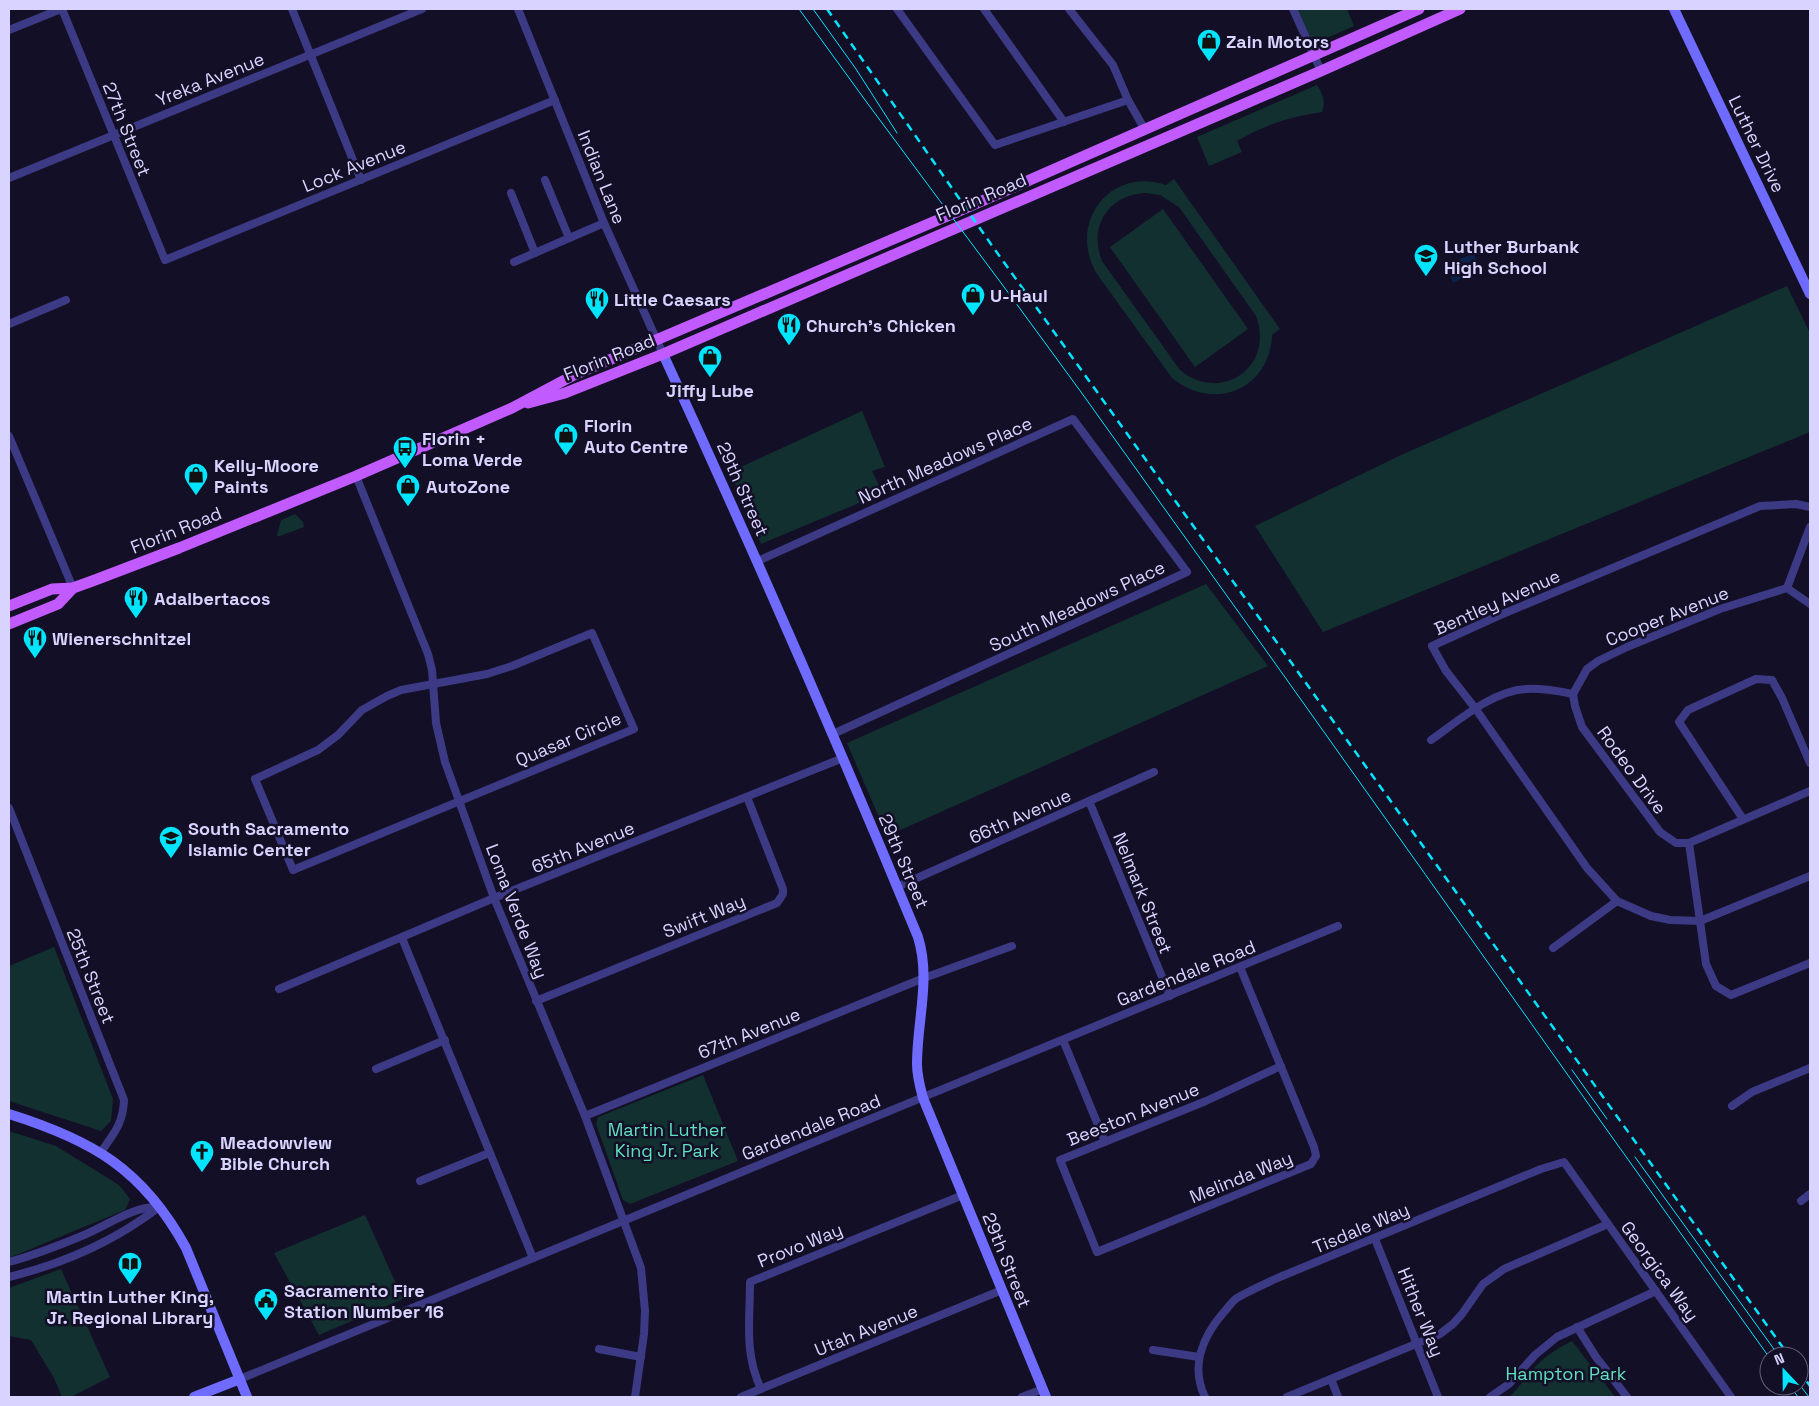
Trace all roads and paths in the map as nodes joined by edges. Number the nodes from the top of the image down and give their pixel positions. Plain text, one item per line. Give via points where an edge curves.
1 (61, 9) edge
2 (292, 9) edge
3 (422, 9) edge
4 (518, 9) edge
5 (897, 9) edge
6 (984, 9) edge
7 (1069, 9) edge
8 (1293, 9) edge
9 (1419, 9) edge
10 (1460, 9) edge
11 (1674, 9) edge
12 (9, 30) edge
13 (310, 54) junction
14 (1314, 56) junction
15 (1321, 71) junction
16 (555, 100) junction
17 (1128, 100) junction
18 (1064, 122) junction
19 (1145, 130) junction
20 (114, 135) junction
21 (1135, 150) junction
22 (9, 178) edge
23 (361, 180) junction
24 (545, 180) dead end
25 (511, 193) dead end
26 (604, 223) junction
27 (569, 238) junction
28 (535, 253) junction
29 (165, 260) joint
30 (514, 262) dead end
31 (1810, 294) edge
32 (66, 300) dead end
33 (9, 324) edge
34 (657, 340) junction
35 (663, 354) junction
36 (512, 408) junction
37 (9, 436) edge
38 (356, 476) junction
39 (1120, 482) joint
40 (1810, 507) edge
41 (1810, 527) edge
42 (758, 561) junction
43 (73, 588) junction
44 (1787, 588) junction
45 (1810, 604) edge
46 (9, 606) edge
47 (9, 624) edge
48 (434, 684) junction
49 (1573, 694) junction
50 (1475, 708) junction
51 (833, 734) junction
52 (1431, 740) dead end
53 (843, 758) junction
54 (1810, 764) edge
55 (1154, 772) dead end
56 (1810, 791) edge
57 (747, 796) junction
58 (460, 801) junction
59 (1089, 801) junction
60 (9, 808) edge
61 (1743, 819) junction
62 (1689, 842) junction
63 (1810, 876) edge
64 (897, 887) junction
65 (494, 898) junction
66 (1617, 901) junction
67 (1700, 921) junction
68 (1338, 926) dead end
69 (402, 938) junction
70 (1012, 946) dead end
71 (1553, 948) dead end
72 (1810, 963) edge
73 (1240, 967) junction
74 (924, 978) junction
75 (279, 989) dead end
76 (1170, 996) junction
77 (536, 1001) junction
78 (445, 1040) junction
79 (1063, 1040) junction
80 (1281, 1066) junction
81 (1810, 1068) edge
82 (376, 1069) dead end
83 (923, 1098) junction
84 (1732, 1106) dead end
85 (9, 1114) edge
86 (585, 1116) junction
87 (1105, 1142) junction
88 (101, 1152) junction
89 (489, 1153) junction
90 (1564, 1162) joint
91 (420, 1181) dead end
92 (1810, 1194) edge
93 (962, 1195) junction
94 (1801, 1201) dead end
95 (159, 1208) junction
96 (624, 1220) junction
97 (1608, 1224) junction
98 (1375, 1239) junction
99 (68, 1241) junction
100 (1097, 1252) joint
101 (73, 1255) junction
102 (533, 1258) junction
103 (11, 1262) edge
104 (12, 1276) edge
105 (1002, 1290) junction
106 (1656, 1291) junction
107 (1577, 1326) junction
108 (1417, 1344) junction
109 (599, 1349) dead end
110 (1153, 1350) dead end
111 (641, 1357) junction
112 (1199, 1357) junction
113 (240, 1379) junction
114 (1331, 1379) junction
115 (761, 1389) junction
116 (1044, 1393) edge
117 (194, 1397) edge
118 (247, 1397) edge
119 (635, 1397) edge
120 (741, 1397) edge
121 (1022, 1397) edge
122 (1205, 1397) edge
123 (1287, 1397) edge
124 (1338, 1397) edge
125 (1438, 1397) edge
126 (1490, 1397) edge
127 (1627, 1397) edge
128 (1732, 1397) edge

1 - 12 street
1 - 20 street, 27th Street
2 - 13 street
3 - 13 street, Yreka Avenue
4 - 16 street, Indian Lane
5 - 18 street via 995,145
6 - 18 street
7 - 17 street via 1113,65
8 - 14 street
9 - 14 main road, Florin Road
10 - 15 main road, Florin Road
11 - 31 street, Luther Drive
13 - 20 street, Yreka Avenue
13 - 23 street
14 - 15 street
14 - 19 main road, Florin Road
15 - 21 main road, Florin Road
16 - 23 street, Lock Avenue
16 - 26 street, Indian Lane
17 - 18 street
17 - 19 street
19 - 21 main road
19 - 34 main road, Florin Road
20 - 22 street, Yreka Avenue
20 - 29 street, 27th Street
21 - 35 main road, Florin Road
23 - 29 street, Lock Avenue
24 - 27 street
25 - 28 street
26 - 27 street
26 - 34 street, Indian Lane
27 - 28 street
28 - 30 street
32 - 33 street
34 - 35 street, Indian Lane
34 - 36 main road, Florin Road via 560,381
35 - 36 main road, Florin Road via 565,394
35 - 42 street, 29th Street
36 - 38 main road, Florin Road
37 - 43 street
38 - 43 main road, Florin Road
38 - 48 street, Loma Verde Way via 428,654
39 - 42 street, North Meadows Place via 1073,419
39 - 51 street, South Meadows Place via 1187,572
40 - 50 street, Bentley Avenue via 1796,504 1760,506 1432,646 1446,671
41 - 44 street
42 - 51 street, 29th Street
43 - 46 main road, Florin Road via 52,589
43 - 47 main road, Florin Road via 58,604
44 - 45 street
44 - 49 street, Cooper Avenue via 1720,609 1598,661 1587,669
48 - 58 street, Loma Verde Way via 439,741
48 - 58 street, Quasar Circle via 488,674 592,633 634,729
48 - 58 street via 402,690 374,702 318,750 255,779 293,870
49 - 50 street via 1550,689 1525,689
49 - 62 street, Rodeo Drive via 1582,727 1660,832 1676,843
50 - 52 street
50 - 66 street, Bentley Avenue via 1587,868
51 - 53 street, 29th Street
53 - 57 street, 65th Avenue
53 - 64 street, 29th Street
54 - 61 street via 1772,680 1756,679 1688,710 1679,722
55 - 59 street, 66th Avenue
56 - 61 street
57 - 65 street, 65th Avenue
57 - 77 street, Swift Way via 783,889 777,903
58 - 65 street, Loma Verde Way
59 - 64 street, 66th Avenue
59 - 76 street, Nelmark Street
60 - 88 street, 25th Street via 124,1100 120,1124
61 - 62 street
62 - 67 street
63 - 67 street
64 - 74 street, 29th Street via 921,948
65 - 69 street, 65th Avenue
65 - 77 street, Loma Verde Way
66 - 67 street, Bentley Avenue via 1651,916
66 - 71 street
67 - 72 street via 1706,964 1716,986 1731,995
68 - 73 street, Gardendale Road
69 - 75 street, 65th Avenue
69 - 78 street
70 - 74 street, 67th Avenue
73 - 76 street, Gardendale Road
73 - 80 street, Melinda Way
74 - 83 street, 29th Street via 917,1064
74 - 86 street, 67th Avenue
76 - 79 street, Gardendale Road
77 - 86 street, Loma Verde Way
78 - 82 street
78 - 89 street
79 - 83 street, Gardendale Road
79 - 87 street
80 - 87 street, Beeston Avenue
80 - 100 street, Melinda Way via 1314,1147 1316,1156 1311,1164
81 - 84 street via 1752,1092
83 - 93 street, 29th Street
83 - 96 street, Gardendale Road
85 - 88 street via 58,1130
86 - 96 street, Loma Verde Way
87 - 100 street, Beeston Avenue via 1060,1160
88 - 95 street via 144,1188
89 - 91 street
89 - 102 street
90 - 97 street, Georgica Way
90 - 98 street, Tisdale Way
92 - 94 street
93 - 105 street, 29th Street
93 - 115 street, Provo Way via 750,1282 749,1350
95 - 99 street via 130,1213
95 - 101 street via 123,1232
95 - 113 street via 186,1248
96 - 102 street, Gardendale Road
96 - 111 street, Loma Verde Way via 641,1268 644,1292
97 - 106 street, Georgica Way
97 - 108 street via 1492,1276 1479,1288 1453,1324
98 - 108 street, Hither Way
98 - 112 street, Tisdale Way via 1275,1279 1235,1299 1206,1336
99 - 101 street
99 - 103 street
101 - 104 street
102 - 113 street, Gardendale Road
103 - 104 street
105 - 115 street, Utah Avenue
105 - 116 street, 29th Street
106 - 107 street
106 - 128 street, Georgica Way
107 - 126 street via 1557,1337 1535,1355 1509,1384
107 - 127 street
108 - 114 street
108 - 125 street, Hither Way
109 - 111 street
110 - 112 street
111 - 119 street, Loma Verde Way
112 - 122 street, Tisdale Way via 1200,1381
113 - 117 street
113 - 118 street
114 - 123 street
114 - 124 street
115 - 120 street, Utah Avenue
116 - 121 street

